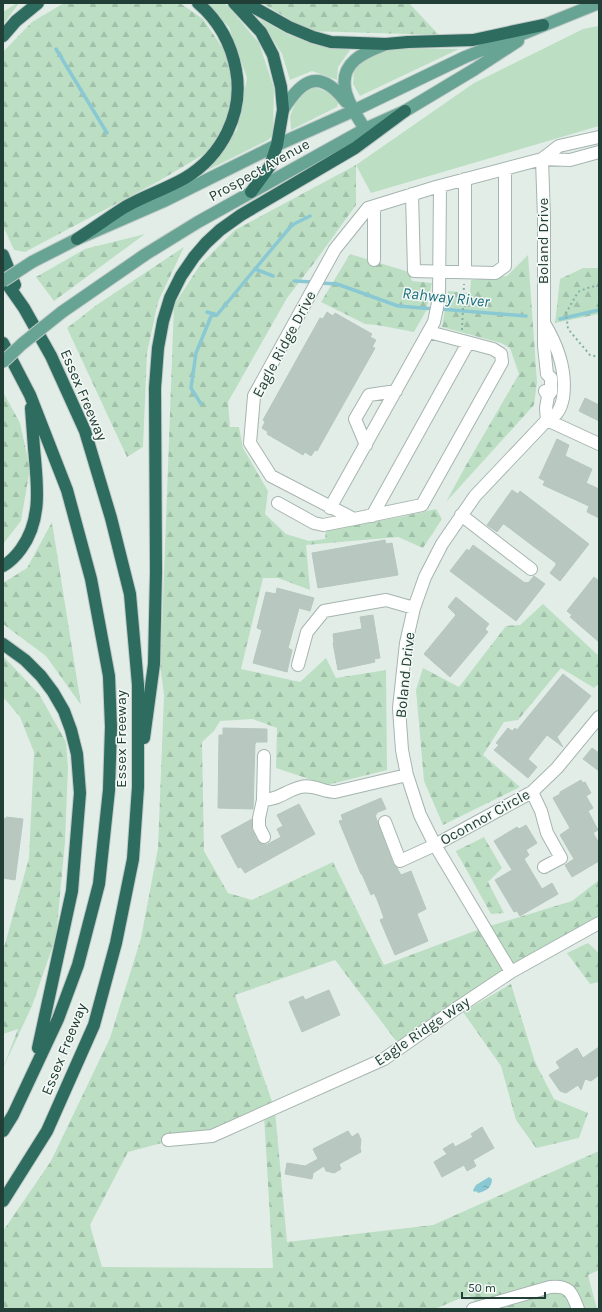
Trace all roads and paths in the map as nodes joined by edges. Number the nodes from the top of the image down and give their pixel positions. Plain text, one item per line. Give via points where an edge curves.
1 (38, 3) edge
2 (198, 3) edge
3 (234, 3) edge
4 (246, 3) edge
5 (599, 3) edge
6 (543, 25) junction
7 (3, 36) edge
8 (386, 44) junction
9 (283, 110) junction
10 (353, 111) junction
11 (405, 111) junction
12 (365, 129) junction
13 (599, 137) edge
14 (277, 145) junction
15 (599, 152) edge
16 (542, 159) junction
17 (505, 169) junction
18 (465, 179) junction
19 (440, 186) junction
20 (251, 192) junction
21 (412, 194) junction
22 (374, 206) junction
23 (77, 239) junction
24 (3, 255) edge
25 (374, 260) dead end
26 (440, 272) junction
27 (465, 272) junction
28 (3, 278) edge
29 (3, 281) edge
30 (599, 285) edge
31 (24, 308) junction
32 (462, 319) dead end
33 (544, 323) junction
34 (429, 332) junction
35 (3, 343) edge
36 (468, 343) junction
37 (599, 357) edge
38 (3, 362) edge
39 (563, 368) junction
40 (546, 371) junction
41 (396, 391) junction
42 (30, 395) junction
43 (547, 420) junction
44 (599, 444) edge
45 (366, 445) junction
46 (278, 503) dead end
47 (330, 508) junction
48 (461, 515) junction
49 (372, 516) junction
50 (354, 520) junction
51 (3, 566) edge
52 (531, 569) dead end
53 (414, 608) junction
54 (3, 644) edge
55 (298, 665) dead end
56 (599, 717) edge
57 (264, 756) dead end
58 (407, 775) junction
59 (138, 787) junction
60 (532, 792) junction
61 (263, 800) junction
62 (385, 822) dead end
63 (264, 837) dead end
64 (435, 845) junction
65 (544, 867) dead end
66 (599, 923) edge
67 (511, 972) junction
68 (34, 1069) junction
69 (3, 1131) edge
70 (168, 1140) dead end
71 (3, 1201) edge
72 (474, 1309) edge
73 (578, 1309) edge

1 - 7 highway
2 - 23 highway via 221,28 230,44 234,62 238,99 227,134 217,151 203,165 126,207
3 - 9 highway via 261,32 273,55 282,87
4 - 8 highway via 313,37 331,42
5 - 6 main road, Prospect Avenue
6 - 8 highway via 474,40
6 - 10 main road, Prospect Avenue via 465,57
6 - 11 main road, Prospect Avenue
8 - 10 main road via 356,59 344,75 344,86
9 - 10 main road via 300,86 310,81 319,81 329,84 338,91
9 - 14 highway
10 - 12 main road
10 - 14 main road, Prospect Avenue
11 - 12 main road, Prospect Avenue
11 - 59 highway via 355,148 220,230 194,257 170,298 158,348 155,388 154,664
12 - 20 main road, Prospect Avenue
13 - 16 street via 559,146
14 - 20 highway via 270,166
14 - 23 main road, Prospect Avenue via 164,201
15 - 16 street via 570,160
16 - 17 street, Eagle Ridge Drive
16 - 33 street, Boland Drive
17 - 18 street, Eagle Ridge Drive
17 - 27 street via 506,266 495,273
18 - 19 street, Eagle Ridge Drive
18 - 27 street
19 - 21 street, Eagle Ridge Drive
19 - 26 street
20 - 38 main road, Prospect Avenue, bridge via 146,254 62,312
21 - 22 street, Eagle Ridge Drive
21 - 26 street via 414,271
22 - 25 street
22 - 47 street, Eagle Ridge Drive via 368,208 335,248 254,396 250,443 271,476
23 - 29 main road, Prospect Avenue, bridge via 32,262
24 - 31 highway
26 - 27 street
26 - 34 street via 438,302
27 - 32 path
28 - 31 highway, Essex Freeway
30 - 37 path via 578,292 566,313 568,329 590,355
31 - 59 highway, Essex Freeway via 51,356 85,431 130,594 138,685
33 - 39 street, Boland Drive via 554,340
33 - 40 street, Boland Drive
34 - 36 street
34 - 41 street
35 - 42 highway, Essex Freeway
36 - 49 street
36 - 49 street via 493,349 501,354 502,362 422,505
39 - 40 street
39 - 43 street, Boland Drive via 565,381 562,404 557,413
40 - 43 street, Boland Drive via 551,378 551,392 546,408
41 - 45 street
41 - 45 street via 369,395 355,419
42 - 51 highway via 38,488 35,518 23,546
42 - 68 highway, Essex Freeway via 67,490 91,580 109,676 112,727 109,790 99,884 78,965 58,1019
43 - 44 street
43 - 48 street, Boland Drive via 475,496
45 - 47 street
46 - 50 street via 323,525
47 - 50 street, Eagle Ridge Drive
48 - 52 street
48 - 53 street, Boland Drive via 442,544
49 - 50 street
53 - 55 street via 386,600 324,611 308,632
53 - 58 street, Boland Drive via 406,643 399,708 402,750
54 - 68 highway via 41,676 64,711 76,754 80,792 72,891
56 - 60 street, Oconnor Circle via 557,768
57 - 61 street
58 - 61 street via 335,792 303,786 271,800
58 - 64 street, Boland Drive via 420,815
59 - 71 highway, Essex Freeway via 133,859 116,943 94,1025 47,1131
60 - 64 street, Oconnor Circle
60 - 65 street via 560,858
61 - 63 street via 259,827
62 - 64 street, Oconnor Circle via 400,861
64 - 67 street, Boland Drive
66 - 67 street, Eagle Ridge Way
67 - 70 street, Eagle Ridge Way via 384,1059 212,1136
68 - 69 highway, Essex Freeway
72 - 73 street via 560,1286 568,1289

